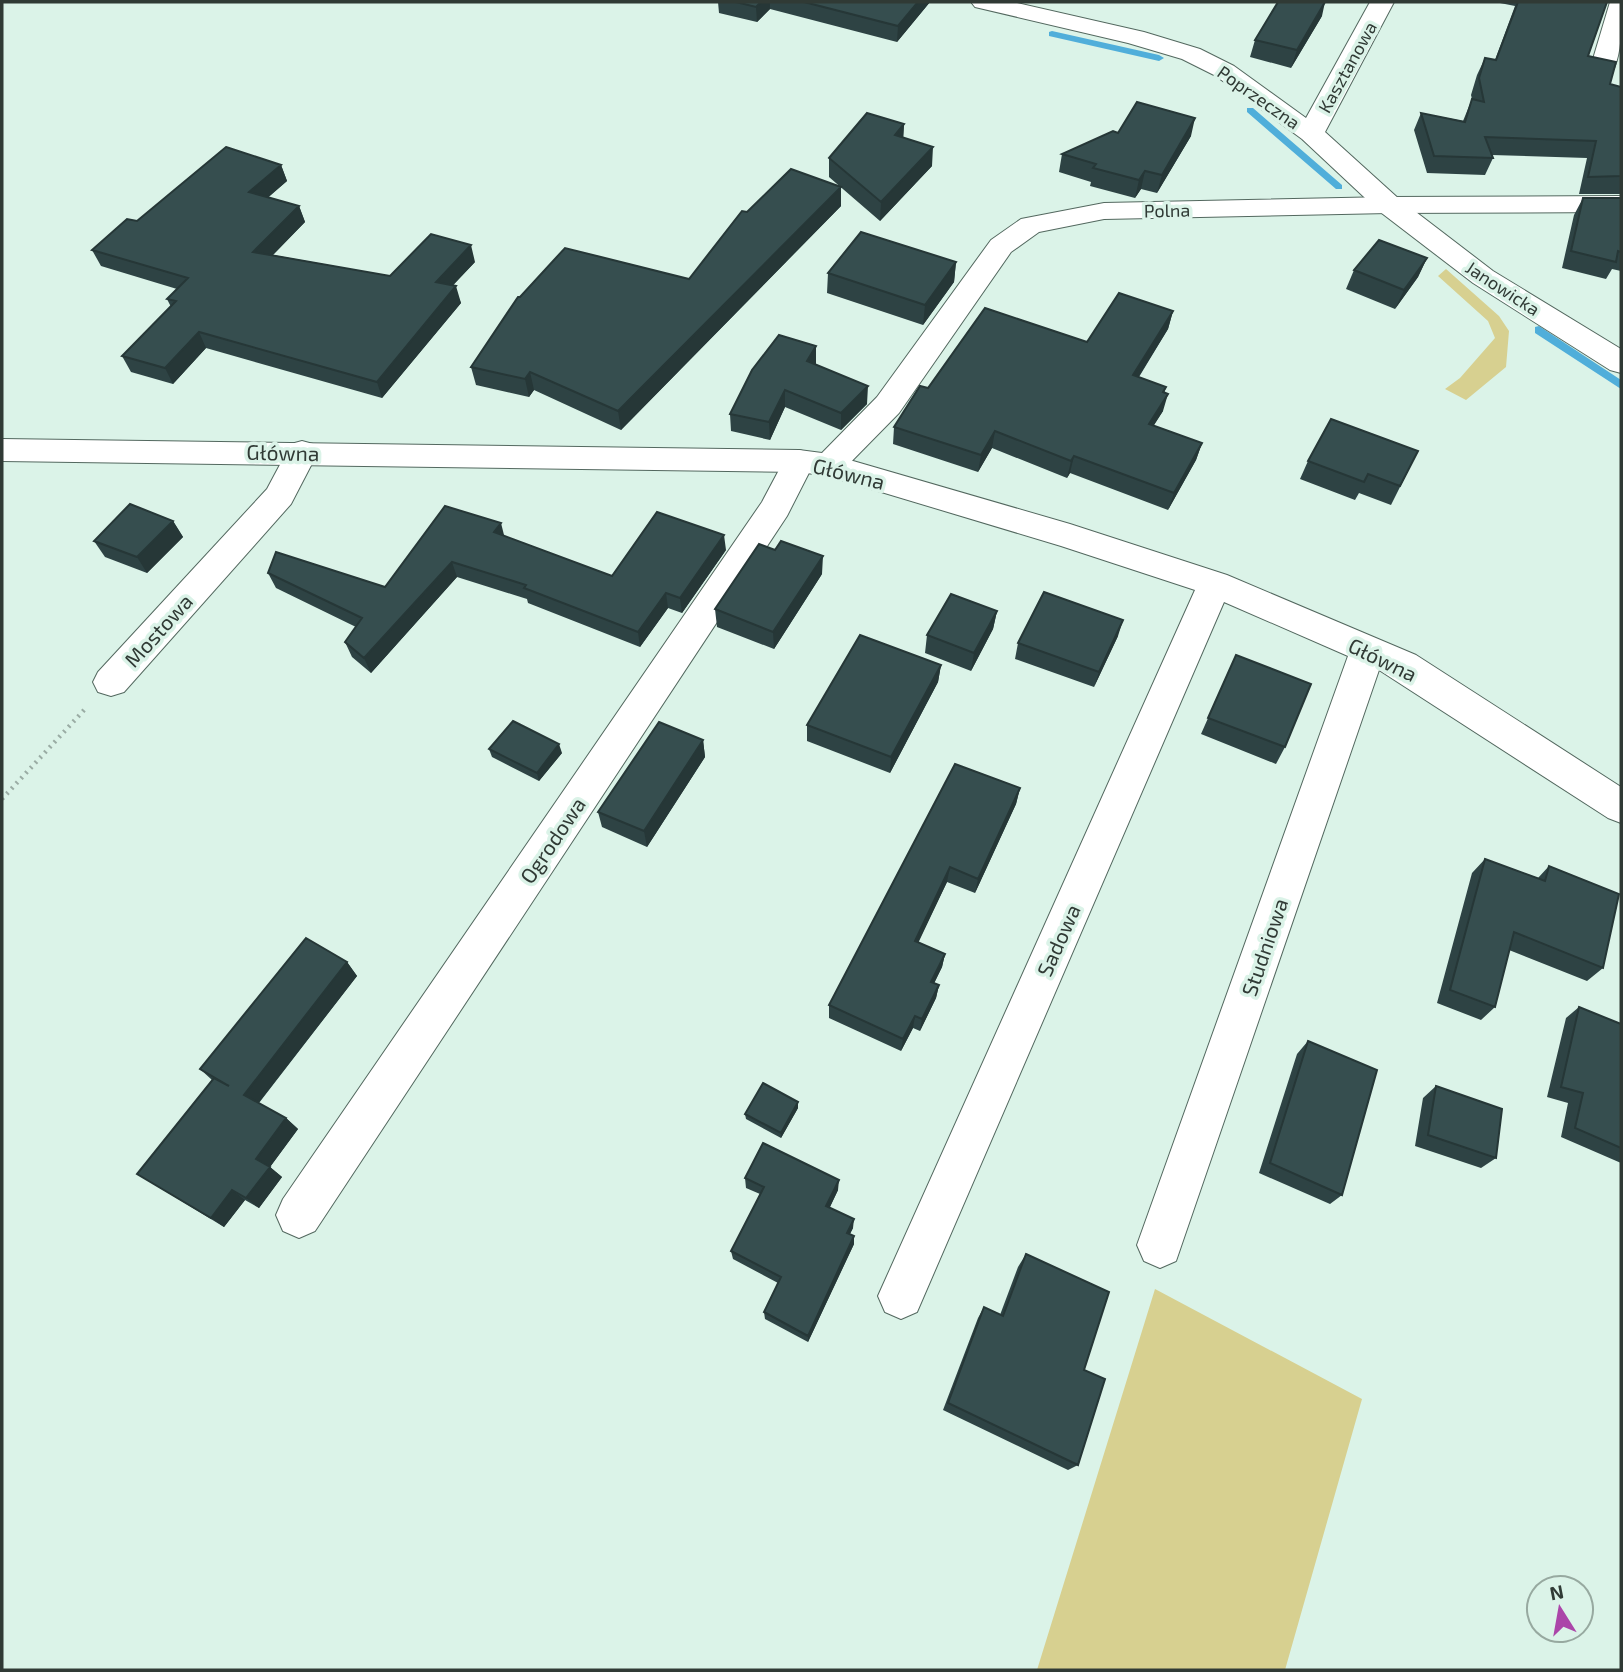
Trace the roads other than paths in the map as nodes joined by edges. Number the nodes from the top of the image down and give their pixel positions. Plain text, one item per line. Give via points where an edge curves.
1 (983, 2) edge
2 (1382, 2) edge
3 (1621, 3) edge
4 (1602, 69) edge
5 (1311, 133) junction
6 (1621, 204) edge
7 (1389, 205) junction
8 (1621, 363) edge
9 (2, 450) edge
10 (302, 452) junction
11 (814, 463) junction
12 (1215, 584) junction
13 (1368, 650) junction
14 (111, 681) road end
15 (1621, 807) edge
16 (299, 1215) dead end
17 (1160, 1245) dead end
18 (901, 1296) dead end

1 - 5 street, Poprzeczna via 1191,54 1225,71
2 - 5 street, Kasztanowa
3 - 4 street
5 - 7 street, Poprzeczna
6 - 7 street, Polna
7 - 8 street, Janowicka via 1483,277
7 - 11 street, Polna via 1104,211 1031,225 1001,246 888,405
9 - 10 street, Główna
10 - 11 street, Główna
10 - 14 street, Mostowa via 280,496
11 - 12 street, Główna via 1070,536
11 - 16 street, Ogrodowa via 775,508
12 - 13 street, Główna
12 - 18 street, Sadowa
13 - 15 street, Główna via 1403,665
13 - 17 street, Studniowa

